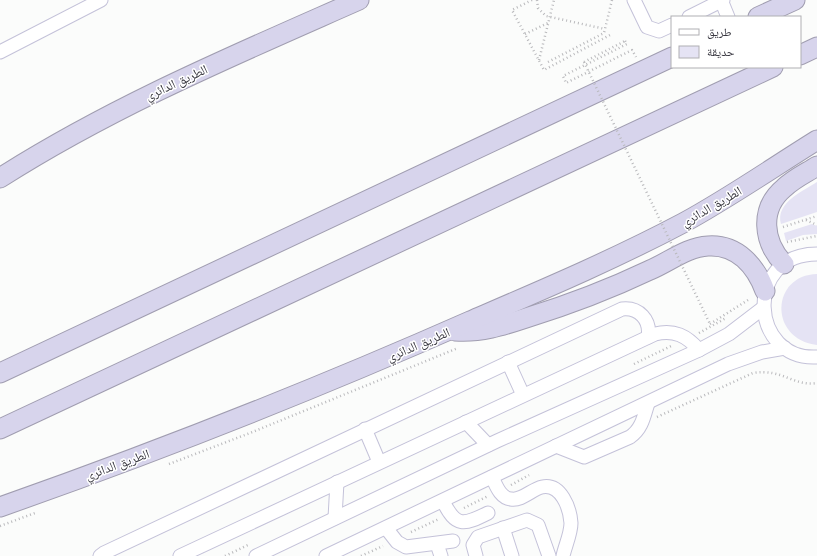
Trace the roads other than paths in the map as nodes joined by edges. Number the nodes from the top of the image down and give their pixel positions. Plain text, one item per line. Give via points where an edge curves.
1 (101, 0) edge
2 (360, 0) edge
3 (634, 0) edge
4 (722, 0) edge
5 (795, 0) edge
6 (691, 16) edge
7 (728, 16) edge
8 (760, 16) edge
9 (671, 25) edge
10 (817, 47) edge
11 (0, 52) edge
12 (801, 54) edge
13 (671, 57) edge
14 (771, 68) edge
15 (817, 140) edge
16 (817, 166) edge
17 (0, 178) edge
18 (817, 254) edge
19 (784, 264) junction
20 (764, 300) junction
21 (448, 331) junction
22 (648, 337) junction
23 (785, 348) junction
24 (699, 350) junction
25 (817, 357) edge
26 (508, 362) junction
27 (0, 373) edge
28 (523, 396) junction
29 (648, 403) junction
30 (466, 422) junction
31 (0, 429) edge
32 (365, 429) junction
33 (488, 445) junction
34 (556, 446) junction
35 (379, 462) junction
36 (492, 477) junction
37 (337, 482) junction
38 (443, 501) junction
39 (0, 507) edge
40 (488, 513) dead end
41 (335, 518) junction
42 (386, 528) junction
43 (503, 528) junction
44 (453, 542) dead end
45 (439, 550) edge
46 (100, 556) edge
47 (180, 556) edge
48 (256, 556) edge
49 (327, 556) edge
50 (476, 556) edge
51 (512, 556) edge
52 (548, 556) edge
53 (563, 556) edge

1 - 11 street
2 - 17 highway, الطريق الدائري via 147,96 58,143
3 - 9 street via 648,27 659,31
4 - 6 street
4 - 7 street
5 - 8 highway
10 - 12 highway
13 - 27 highway
14 - 31 highway
15 - 21 highway, الطريق الدائري via 732,195 636,248
16 - 19 highway via 784,187 770,207 766,223 768,241
18 - 19 street via 795,257
19 - 20 street via 775,271
20 - 21 highway via 756,270 748,261 730,249 708,246 688,250 627,281 542,313 480,331
20 - 23 street via 766,323 774,337
20 - 24 street via 729,334
21 - 39 highway, الطريق الدائري via 220,425
22 - 24 street via 662,332 679,334
22 - 26 street via 648,326 643,316 633,310 622,310
22 - 28 street
23 - 25 street via 803,356
23 - 29 street via 740,359
24 - 33 street
26 - 28 street
26 - 32 street
28 - 30 street
29 - 34 street
29 - 34 street via 639,429 630,437 584,456
30 - 33 street
30 - 35 street
32 - 35 street
32 - 46 street
33 - 41 street
34 - 36 street
35 - 37 street
36 - 38 street
36 - 53 street via 501,494 510,500 543,487 553,488 561,494 571,524
37 - 41 street
37 - 47 street
38 - 40 street via 449,514 460,522 470,522
38 - 42 street
41 - 48 street
42 - 45 street via 397,542 406,547
42 - 49 street
43 - 50 street via 476,539 473,545
43 - 51 street
43 - 52 street via 524,521 535,522 541,530
44 - 45 street

